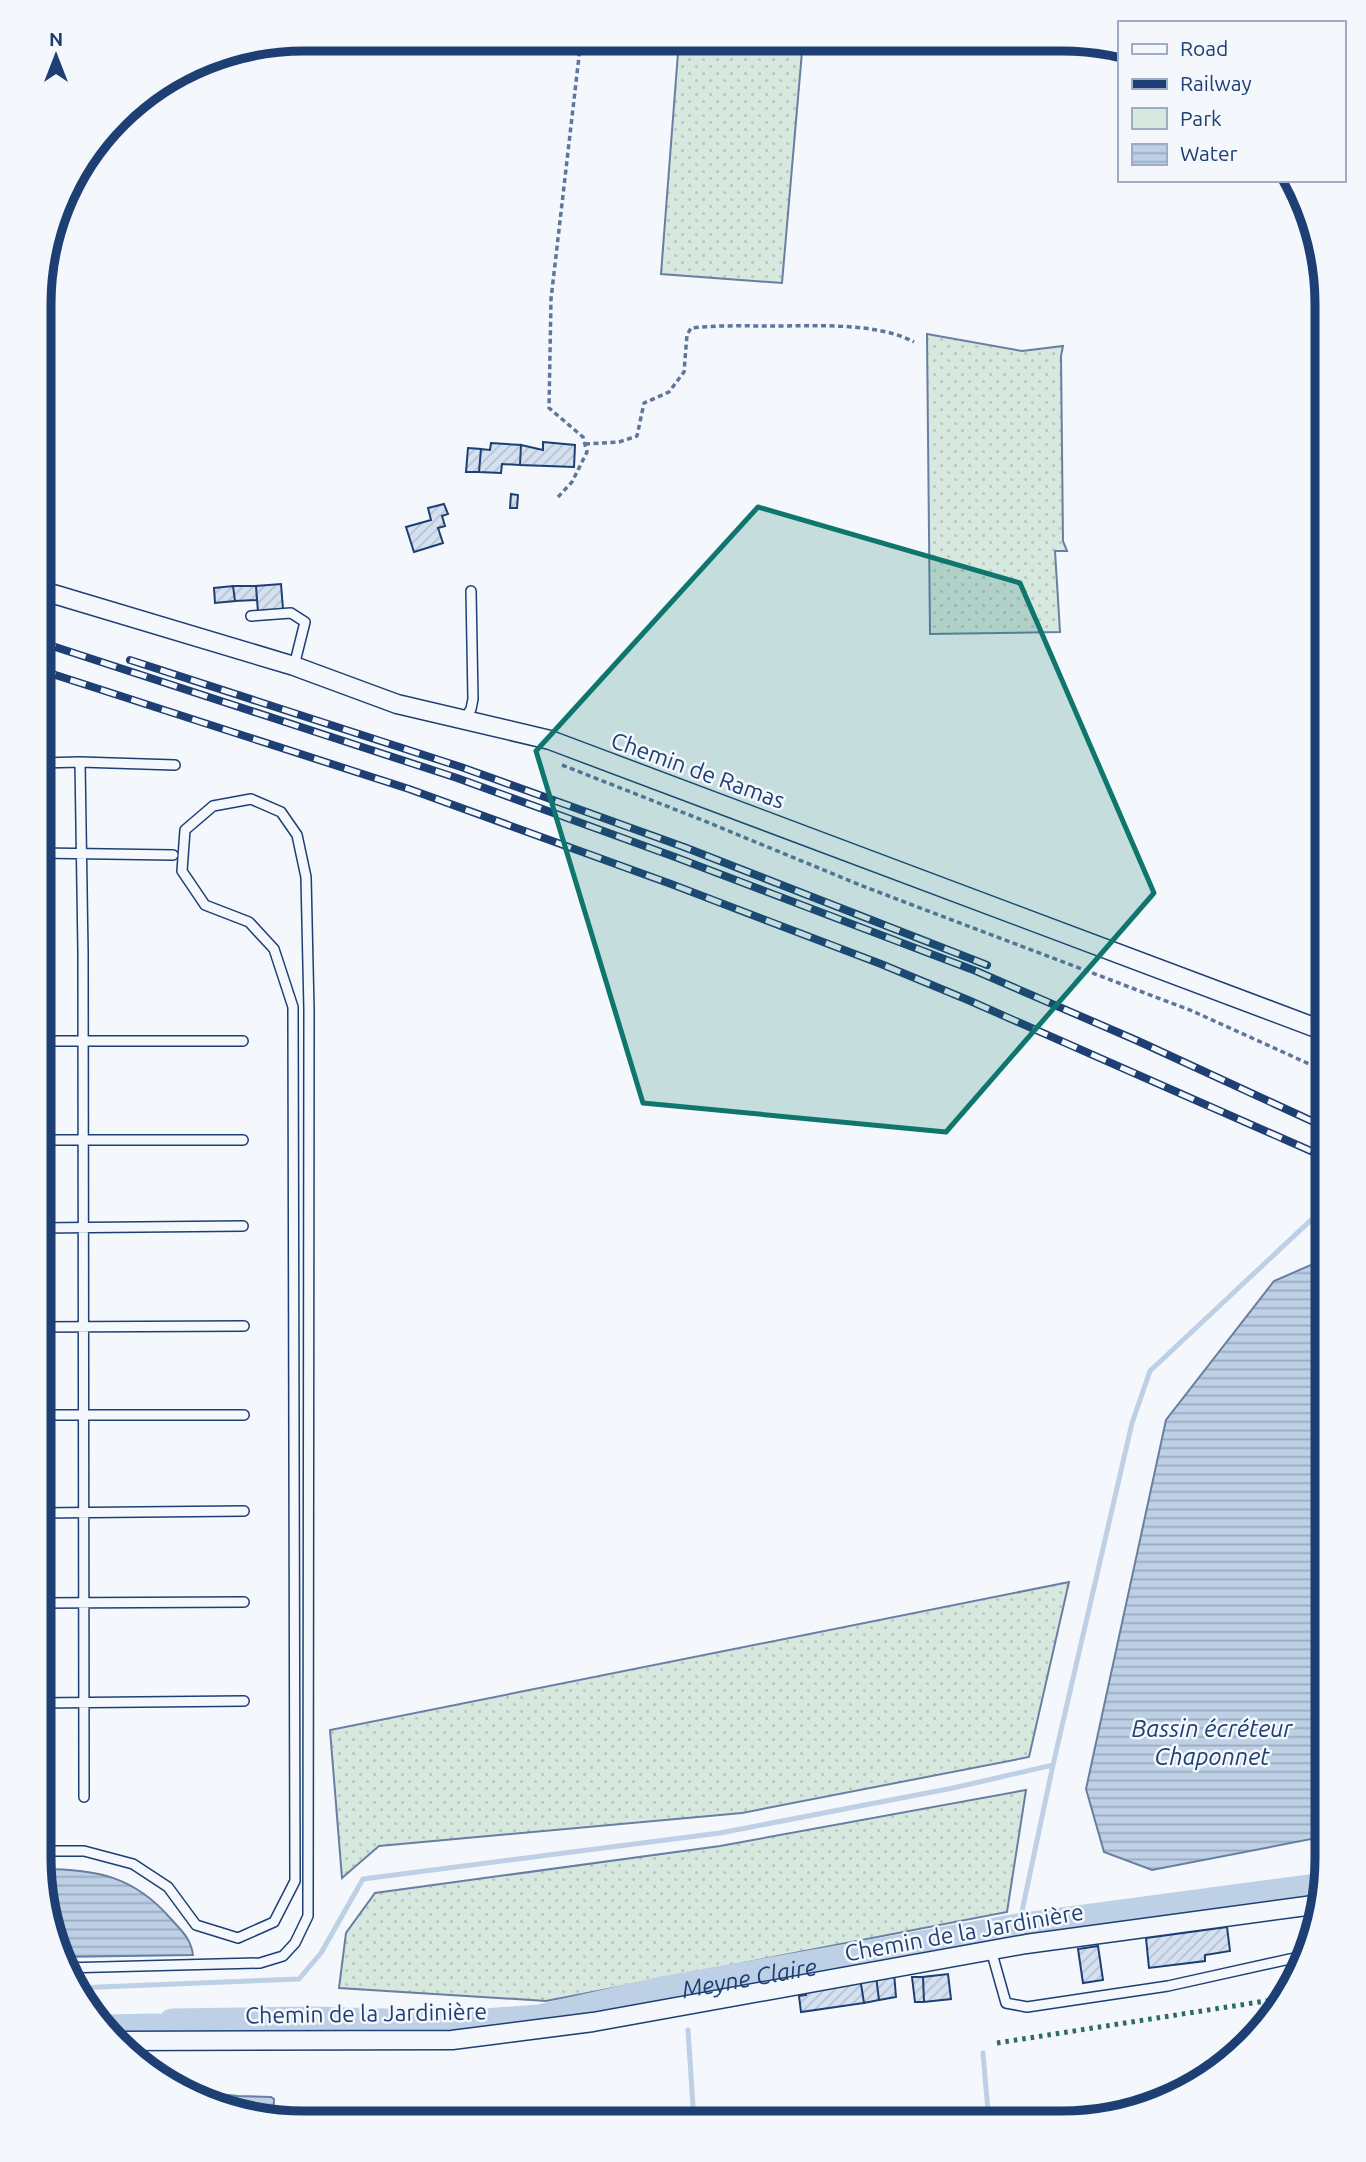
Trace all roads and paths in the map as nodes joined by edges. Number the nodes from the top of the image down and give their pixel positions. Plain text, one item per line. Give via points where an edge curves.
1 (580, 51) edge
2 (914, 342) dead end
3 (585, 444) junction
4 (558, 497) dead end
5 (471, 591) dead end
6 (51, 593) edge
7 (251, 616) dead end
8 (294, 666) junction
9 (464, 720) junction
10 (80, 762) junction
11 (51, 763) edge
12 (175, 765) dead end
13 (568, 769) dead end
14 (51, 853) edge
15 (82, 853) junction
16 (173, 855) dead end
17 (1315, 1027) edge
18 (51, 1041) edge
19 (83, 1041) junction
20 (243, 1041) dead end
21 (1315, 1067) edge
22 (51, 1140) edge
23 (83, 1140) junction
24 (243, 1140) dead end
25 (243, 1226) dead end
26 (51, 1228) edge
27 (83, 1228) junction
28 (244, 1326) dead end
29 (51, 1327) edge
30 (83, 1327) junction
31 (51, 1415) edge
32 (83, 1415) junction
33 (244, 1415) dead end
34 (244, 1511) dead end
35 (51, 1513) edge
36 (83, 1513) junction
37 (244, 1602) dead end
38 (51, 1603) edge
39 (83, 1603) junction
40 (83, 1701) junction
41 (244, 1701) dead end
42 (51, 1702) edge
43 (84, 1797) dead end
44 (51, 1851) edge
45 (1310, 1905) edge
46 (990, 1950) junction
47 (1295, 1958) edge
48 (76, 1968) edge
49 (129, 2041) edge

1 - 3 path via 551,299 549,408 583,437
2 - 3 path via 868,329 691,328 684,372 669,393 644,403 637,436
3 - 4 path via 587,452 572,482
5 - 9 lane via 473,699
6 - 8 street, Chemin de Ramas
7 - 8 lane via 290,613 305,622
8 - 9 street, Chemin de Ramas via 397,704
9 - 17 street, Chemin de Ramas via 550,740
10 - 11 lane
10 - 12 lane
10 - 15 lane
13 - 21 path via 1190,1010
14 - 15 lane
15 - 16 lane
15 - 19 lane
18 - 19 lane
19 - 20 lane
19 - 23 lane
22 - 23 lane
23 - 24 lane
23 - 27 lane
25 - 27 lane
26 - 27 lane
27 - 30 lane
28 - 30 lane
29 - 30 lane
30 - 32 lane
31 - 32 lane
32 - 33 lane
32 - 36 lane
34 - 36 lane
35 - 36 lane
36 - 39 lane
37 - 39 lane
38 - 39 lane
39 - 40 lane
40 - 41 lane
40 - 42 lane
40 - 43 lane
44 - 48 lane via 84,1851 133,1864 168,1887 197,1925 238,1938 274,1922 295,1881 293,1007 274,949 249,922 205,905 182,871 185,830 213,806 251,799 281,812 297,835 306,877 308,1916 284,1956 260,1963
45 - 46 street, Chemin de la Jardinière
46 - 47 lane via 1006,2003 1027,2007 1168,1986
46 - 49 street, Chemin de la Jardinière via 593,2022 452,2040

